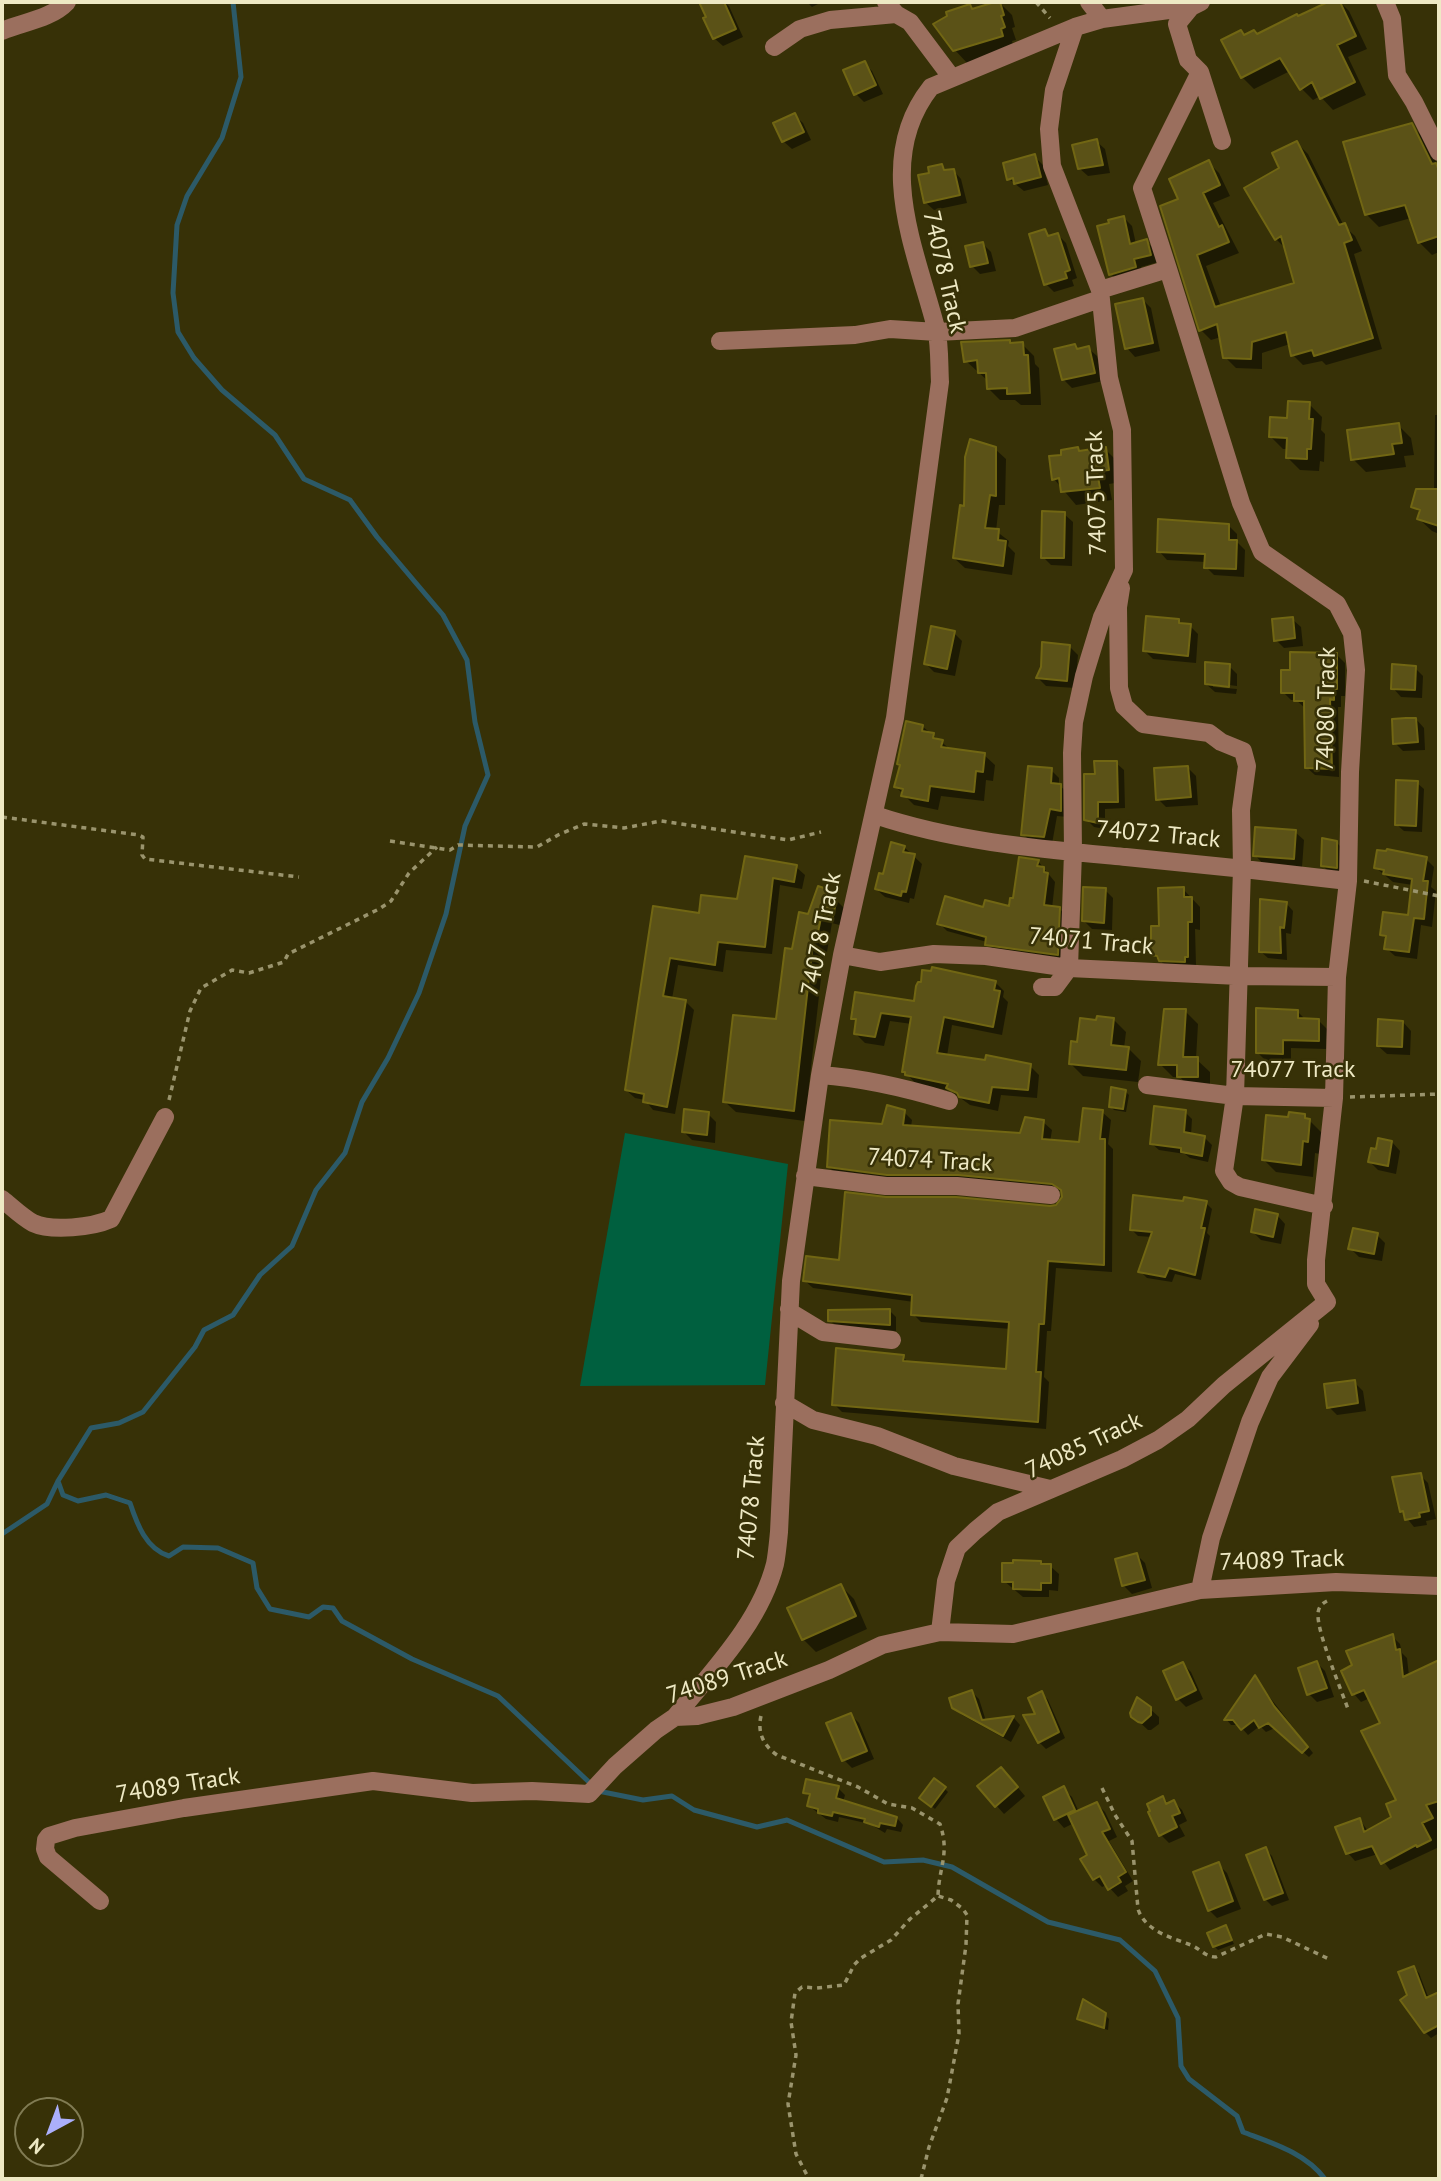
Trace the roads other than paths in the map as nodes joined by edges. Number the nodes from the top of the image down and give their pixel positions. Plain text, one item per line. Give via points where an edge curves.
1 (67, 2) edge
2 (1088, 2) edge
3 (1385, 2) edge
4 (1196, 5) edge
5 (891, 8) edge
6 (1102, 19) junction
7 (1075, 27) junction
8 (2, 32) edge
9 (774, 47) dead end
10 (1200, 72) junction
11 (952, 78) junction
12 (1222, 141) dead end
13 (1439, 152) edge
14 (1168, 269) junction
15 (1100, 295) junction
16 (937, 332) junction
17 (720, 341) dead end
18 (1124, 570) junction
19 (875, 815) junction
20 (1073, 852) junction
21 (1242, 868) junction
22 (1348, 881) junction
23 (842, 955) junction
24 (1069, 968) junction
25 (1239, 976) junction
26 (1337, 978) junction
27 (1042, 987) dead end
28 (820, 1075) junction
29 (1147, 1085) dead end
30 (1235, 1096) junction
31 (1334, 1098) junction
32 (948, 1101) dead end
33 (165, 1117) road end
34 (805, 1176) junction
35 (1051, 1195) dead end
36 (2, 1199) edge
37 (1324, 1206) junction
38 (1326, 1302) junction
39 (789, 1308) junction
40 (892, 1339) dead end
41 (784, 1403) junction
42 (1050, 1489) junction
43 (1439, 1586) edge
44 (1200, 1590) junction
45 (940, 1632) junction
46 (675, 1717) junction
47 (100, 1901) dead end

1 - 8 street via 43,17
2 - 6 street
3 - 13 street via 1392,19 1397,75
4 - 6 street, 74078 Track
4 - 10 street via 1177,24 1188,60
5 - 9 street via 800,29
5 - 11 street via 910,22
6 - 7 street, 74078 Track
7 - 11 street, 74078 Track
7 - 15 street, 74075 Track via 1054,90 1049,130 1052,166
10 - 12 street
10 - 14 street, 74080 Track via 1142,188
11 - 16 street, 74078 Track via 931,87 919,103 903,161 906,228
14 - 15 street
14 - 22 street, 74080 Track via 1241,503 1262,552 1337,604 1352,633 1356,670
15 - 16 street via 1015,328
15 - 18 street, 74075 Track via 1122,430
16 - 17 street via 891,329
16 - 19 street, 74078 Track via 939,394 895,718
18 - 20 street, 74075 Track via 1102,617 1074,722
18 - 21 street via 1118,607 1119,688 1124,706 1143,724 1209,733 1243,751 1247,766 1241,810
19 - 20 street, 74072 Track via 914,828
19 - 23 street, 74078 Track
20 - 21 street, 74072 Track
20 - 24 street, 74075 Track
21 - 22 street, 74072 Track
21 - 25 street
22 - 26 street, 74080 Track
23 - 24 street, 74071 Track via 880,962 934,954 986,956
23 - 28 street, 74078 Track
24 - 25 street, 74071 Track
24 - 27 street via 1055,987
25 - 26 street, 74071 Track
25 - 30 street
26 - 31 street, 74080 Track
28 - 32 street via 851,1077
28 - 34 street, 74078 Track
29 - 30 street, 74077 Track
30 - 31 street, 74077 Track
30 - 37 street via 1224,1171 1231,1182
31 - 37 street, 74080 Track
33 - 36 street via 111,1219 72,1228 35,1224
34 - 35 street, 74074 Track via 886,1186 957,1186
34 - 39 street, 74078 Track
37 - 38 street via 1315,1284
38 - 42 street, 74085 Track via 1158,1440
38 - 44 street via 1270,1377 1250,1422 1211,1538
39 - 40 street via 823,1332
39 - 41 street, 74078 Track
41 - 42 street via 813,1420 877,1436 954,1466
41 - 46 street, 74078 Track via 774,1565 744,1630
42 - 45 street, 74085 Track via 998,1512 957,1548
43 - 44 street, 74089 Track via 1336,1582
44 - 45 street, 74089 Track via 1013,1634
45 - 46 street, 74089 Track via 882,1645 733,1707
46 - 47 street, 74089 Track via 615,1766 589,1794 472,1793 373,1781 184,1808 49,1836 48,1857

